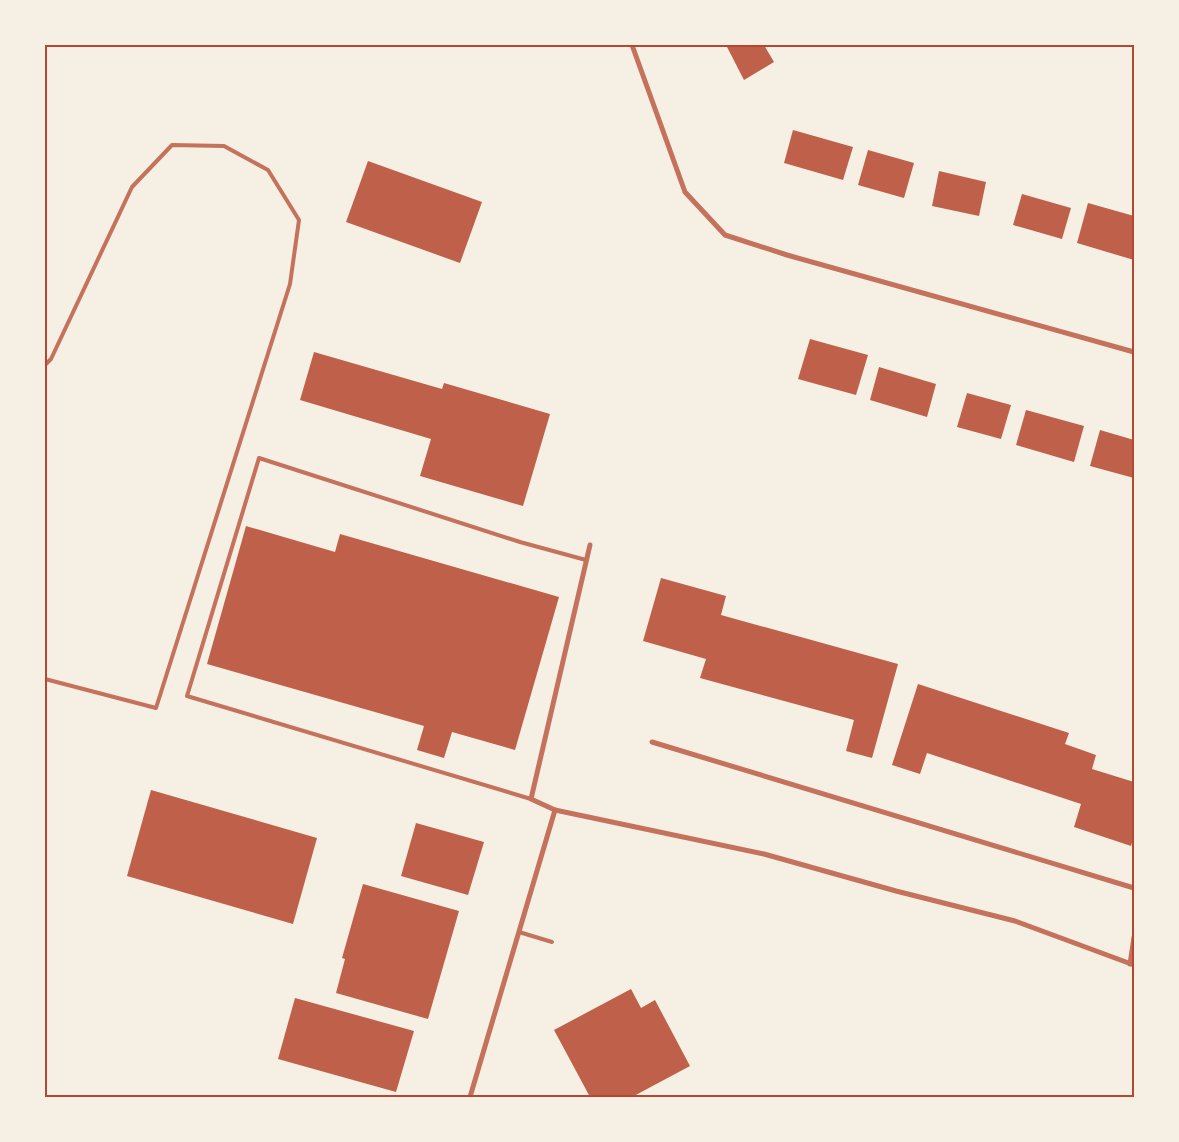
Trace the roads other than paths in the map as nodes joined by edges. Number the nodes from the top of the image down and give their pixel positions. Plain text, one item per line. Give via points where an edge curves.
1 (632, 45) edge
2 (1134, 352) edge
3 (45, 365) edge
4 (590, 545) dead end
5 (586, 560) junction
6 (45, 679) edge
7 (652, 742) dead end
8 (531, 799) junction
9 (555, 810) junction
10 (1134, 888) edge
11 (519, 932) junction
12 (1134, 938) edge
13 (552, 942) dead end
14 (1132, 965) edge
15 (470, 1097) edge

1 - 2 street via 685,192 725,235
3 - 6 lane via 51,359 132,187 172,145 224,146 268,170 299,220 290,284 156,708
4 - 5 street
5 - 8 street
5 - 8 lane via 259,458 187,696
7 - 10 street
8 - 9 street
9 - 11 street
9 - 14 street via 764,854 1015,921
11 - 13 lane
11 - 15 street
12 - 14 street

